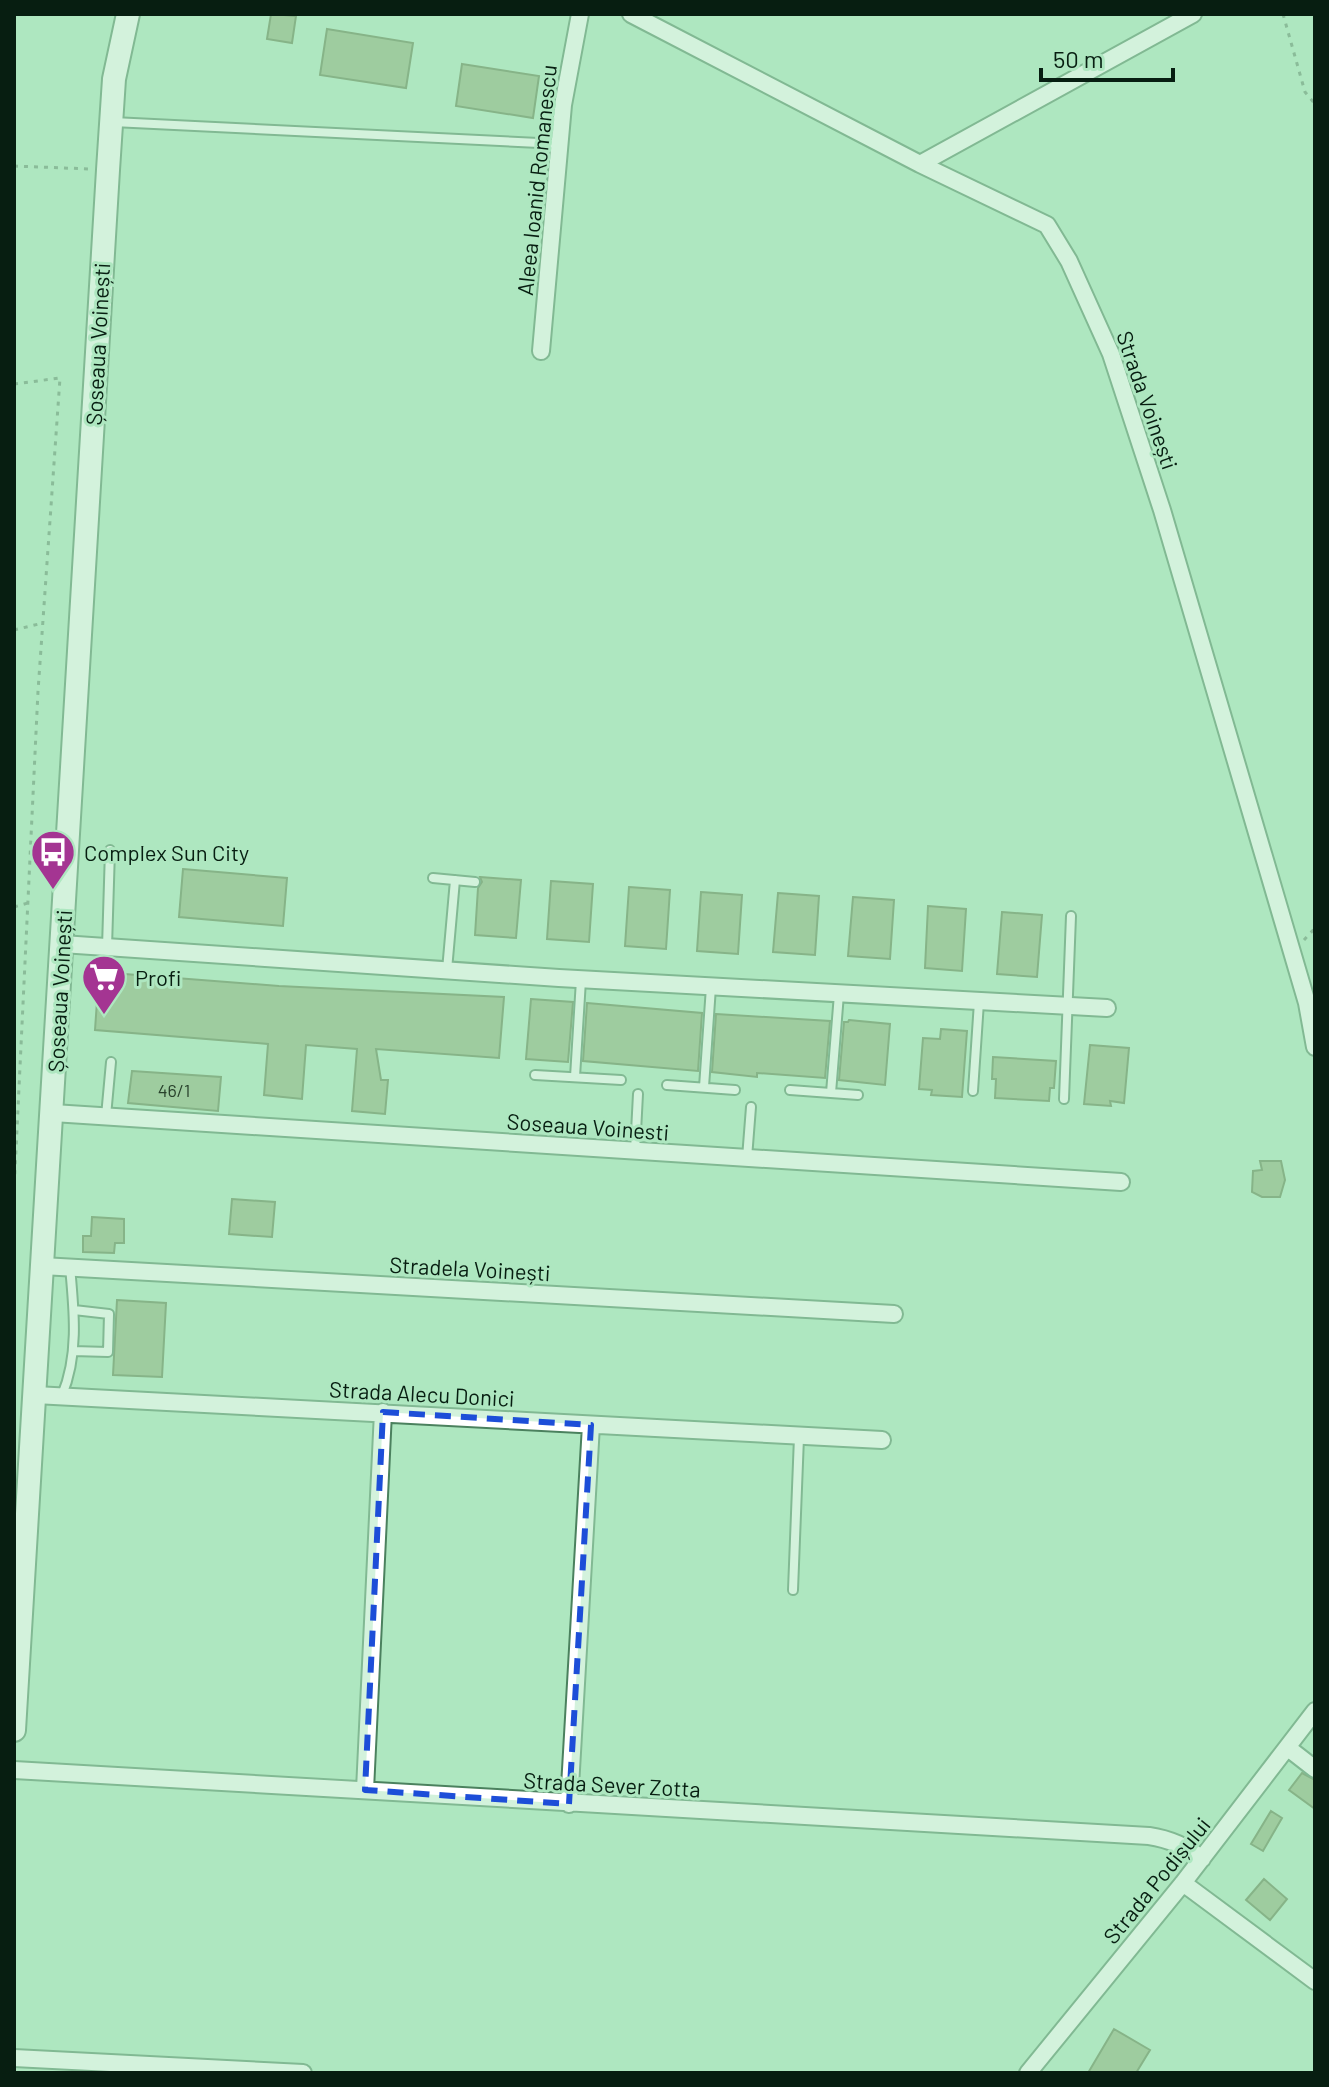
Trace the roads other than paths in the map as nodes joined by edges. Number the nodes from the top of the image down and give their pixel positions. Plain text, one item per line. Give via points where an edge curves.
1 (128, 14) edge
2 (580, 14) edge
3 (631, 14) edge
4 (1193, 14) edge
5 (111, 122) junction
6 (559, 144) junction
7 (920, 164) junction
8 (541, 351) dead end
9 (110, 850) dead end
10 (433, 878) dead end
11 (455, 880) junction
12 (475, 882) dead end
13 (1071, 916) dead end
14 (62, 944) junction
15 (107, 947) junction
16 (447, 970) junction
17 (581, 979) junction
18 (711, 986) junction
19 (839, 993) junction
20 (979, 1001) junction
21 (1068, 1006) junction
22 (1107, 1008) dead end
23 (1315, 1047) edge
24 (111, 1062) dead end
25 (535, 1075) dead end
26 (575, 1077) junction
27 (621, 1080) dead end
28 (667, 1085) dead end
29 (704, 1087) junction
30 (735, 1090) dead end
31 (790, 1090) dead end
32 (973, 1091) dead end
33 (831, 1093) junction
34 (638, 1094) dead end
35 (858, 1095) dead end
36 (1064, 1099) dead end
37 (751, 1107) dead end
38 (53, 1113) junction
39 (106, 1116) junction
40 (635, 1151) junction
41 (747, 1158) junction
42 (1121, 1182) dead end
43 (42, 1266) junction
44 (70, 1267) junction
45 (74, 1310) junction
46 (894, 1314) dead end
47 (73, 1351) junction
48 (35, 1395) junction
49 (61, 1396) junction
50 (383, 1412) junction
51 (591, 1425) junction
52 (803, 1437) junction
53 (882, 1440) dead end
54 (793, 1590) dead end
55 (1315, 1711) edge
56 (14, 1730) edge
57 (1288, 1748) junction
58 (1315, 1769) edge
59 (14, 1770) edge
60 (365, 1790) junction
61 (569, 1804) junction
62 (1202, 1859) junction
63 (1183, 1883) junction
64 (1315, 1981) edge
65 (14, 2058) edge
66 (1032, 2071) edge
67 (303, 2073) edge

1 - 5 main road, Șoseaua Voinești
2 - 6 street, Aleea Ioanid Romanescu
3 - 7 street, Strada Voinești
4 - 7 street
5 - 6 lane
5 - 14 main road, Șoseaua Voinești
6 - 8 street, Aleea Ioanid Romanescu
7 - 23 street, Strada Voinești via 1047,225 1105,341 1167,525 1307,1003
9 - 15 lane
10 - 11 lane
11 - 12 lane
11 - 16 lane
13 - 21 lane
14 - 15 street
14 - 38 main road, Șoseaua Voinești
15 - 16 street
16 - 17 street
17 - 18 street
17 - 26 lane
18 - 19 street
18 - 29 lane
19 - 20 street
19 - 33 lane
20 - 21 street
20 - 32 lane
21 - 22 street
21 - 36 lane
24 - 39 lane
25 - 26 lane
26 - 27 lane
28 - 29 lane
29 - 30 lane
31 - 33 lane
33 - 35 lane
34 - 40 lane
37 - 41 lane
38 - 39 street, Soseaua Voinesti
38 - 43 main road, Șoseaua Voinești
39 - 40 street, Soseaua Voinesti
40 - 41 street, Soseaua Voinesti
41 - 42 street, Soseaua Voinesti
43 - 44 street, Stradela Voinești
43 - 48 main road, Șoseaua Voinești
44 - 45 lane
44 - 46 street, Stradela Voinești
45 - 47 lane
45 - 47 lane via 109,1314 108,1352
47 - 49 lane
48 - 49 street, Strada Alecu Donici
48 - 56 main road, Șoseaua Voinești
49 - 50 street, Strada Alecu Donici
50 - 51 street, Strada Alecu Donici
50 - 60 street
51 - 52 street, Strada Alecu Donici
51 - 61 street
52 - 53 street, Strada Alecu Donici
52 - 54 lane
55 - 57 street, Strada Podișului
57 - 58 street
57 - 62 street, Strada Podișului
59 - 60 street, Strada Sever Zotta
60 - 61 street, Strada Sever Zotta
61 - 62 street, Strada Sever Zotta via 1149,1836 1167,1839
62 - 63 street, Strada Podișului
63 - 64 street
63 - 66 street, Strada Podișului
65 - 67 street

